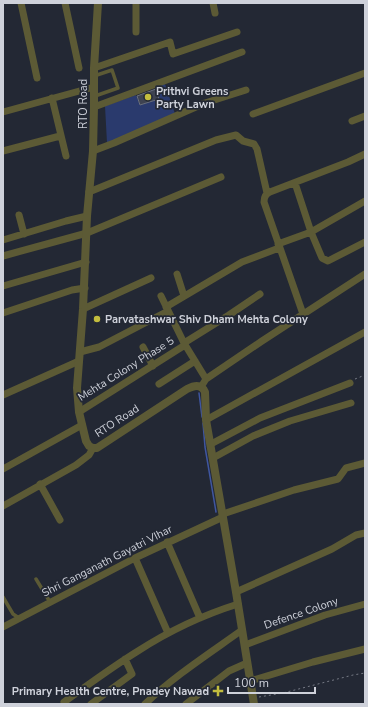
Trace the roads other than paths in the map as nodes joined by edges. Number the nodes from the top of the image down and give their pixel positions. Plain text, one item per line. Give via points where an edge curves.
1 (21, 3) edge
2 (65, 3) edge
3 (98, 3) edge
4 (136, 3) edge
5 (213, 3) edge
6 (215, 13) dead end
7 (136, 32) dead end
8 (237, 32) dead end
9 (242, 52) dead end
10 (79, 68) dead end
11 (94, 72) junction
12 (365, 73) edge
13 (37, 78) dead end
14 (94, 87) junction
15 (246, 90) dead end
16 (94, 97) junction
17 (52, 98) junction
18 (94, 107) junction
19 (3, 112) edge
20 (253, 114) dead end
21 (365, 116) edge
22 (352, 121) dead end
23 (60, 136) junction
24 (3, 151) edge
25 (93, 151) junction
26 (365, 154) edge
27 (66, 156) dead end
28 (221, 177) dead end
29 (295, 183) junction
30 (89, 192) junction
31 (268, 193) junction
32 (365, 201) edge
33 (19, 215) dead end
34 (87, 216) junction
35 (311, 232) junction
36 (87, 233) junction
37 (24, 234) junction
38 (3, 240) edge
39 (365, 242) edge
40 (279, 246) junction
41 (3, 256) edge
42 (86, 262) junction
43 (177, 274) dead end
44 (365, 274) edge
45 (151, 278) dead end
46 (3, 286) edge
47 (85, 288) junction
48 (260, 294) dead end
49 (161, 296) dead end
50 (184, 296) junction
51 (83, 309) junction
52 (167, 309) junction
53 (3, 313) edge
54 (303, 314) junction
55 (365, 332) edge
56 (184, 344) junction
57 (143, 347) dead end
58 (79, 356) junction
59 (195, 361) junction
60 (154, 366) junction
61 (206, 379) junction
62 (350, 383) road end
63 (159, 384) dead end
64 (202, 387) junction
65 (3, 395) edge
66 (352, 403) dead end
67 (79, 412) junction
68 (206, 420) junction
69 (82, 425) junction
70 (211, 444) junction
71 (93, 448) junction
72 (213, 458) junction
73 (365, 463) edge
74 (3, 469) edge
75 (40, 484) junction
76 (3, 506) edge
77 (223, 516) junction
78 (60, 520) dead end
79 (365, 533) edge
80 (167, 542) junction
81 (135, 558) junction
82 (36, 579) dead end
83 (236, 592) junction
84 (3, 597) edge
85 (50, 602) junction
86 (238, 604) junction
87 (365, 604) edge
88 (19, 618) junction
89 (200, 618) junction
90 (3, 627) edge
91 (242, 630) junction
92 (168, 634) junction
93 (245, 645) junction
94 (365, 649) edge
95 (125, 659) junction
96 (247, 663) junction
97 (250, 681) junction
98 (253, 701) edge
99 (64, 703) edge
100 (91, 704) edge
101 (145, 704) edge
102 (186, 704) edge

1 - 13 street
2 - 10 street
3 - 11 street, RTO Road
4 - 7 street
5 - 6 street
8 - 11 street via 173,54 170,42
9 - 18 street
11 - 14 street, RTO Road
11 - 16 lane via 112,70 118,88
12 - 20 street
14 - 16 street, RTO Road
14 - 17 street
15 - 25 street via 205,103
16 - 18 street, RTO Road
17 - 19 street
17 - 23 street
18 - 25 street, RTO Road
21 - 22 street
23 - 24 street
23 - 27 street
25 - 30 street, RTO Road
26 - 29 street
28 - 36 street
29 - 31 street
29 - 35 street
30 - 31 street via 216,140 236,135 242,141 254,144 257,149
30 - 34 street, RTO Road
31 - 40 street via 264,202
32 - 35 street
33 - 37 street
34 - 36 street, RTO Road
34 - 37 street
35 - 39 street via 322,258 328,261
35 - 40 street
36 - 41 street
36 - 42 street, RTO Road
37 - 38 street
40 - 50 street via 242,262
40 - 54 street
42 - 46 street
42 - 47 street, RTO Road
43 - 50 street
44 - 54 street
45 - 51 street
47 - 51 street, RTO Road
47 - 53 street
48 - 56 street, Mehta Colony Phase 5
49 - 52 street
50 - 52 street
51 - 58 street, RTO Road
52 - 56 street
52 - 58 street
54 - 61 street
55 - 68 street
56 - 59 street
56 - 60 street, Mehta Colony Phase 5
57 - 60 street
58 - 65 street
58 - 67 street, RTO Road
59 - 61 street
59 - 63 street
60 - 67 street, Mehta Colony Phase 5
61 - 64 street
62 - 70 street via 260,418
64 - 68 street via 205,392
64 - 71 street, RTO Road via 186,389 100,446
66 - 72 street via 290,421 253,436
67 - 69 street, RTO Road
68 - 70 street
69 - 71 street, RTO Road via 86,441
69 - 74 street
70 - 72 street
71 - 75 street via 89,455 76,465
72 - 77 street
73 - 77 street, Shri Ganganath Gayatri VIhar via 346,468 338,479 294,490
75 - 76 street
75 - 78 street
77 - 80 street, Shri Ganganath Gayatri VIhar
77 - 83 street
79 - 83 street
80 - 81 street, Shri Ganganath Gayatri VIhar
80 - 89 street
81 - 85 street, Shri Ganganath Gayatri VIhar
81 - 92 street
82 - 85 lane
83 - 86 street
84 - 88 lane via 13,614
85 - 88 street, Shri Ganganath Gayatri VIhar
86 - 89 street
86 - 91 street
87 - 93 street, Defence Colony via 325,615
88 - 90 street, Shri Ganganath Gayatri VIhar
89 - 92 street
91 - 93 street
91 - 101 street
92 - 95 street
93 - 96 street
94 - 97 street
95 - 99 street
95 - 100 street via 132,674
96 - 97 street
96 - 102 street via 230,671
97 - 98 street

